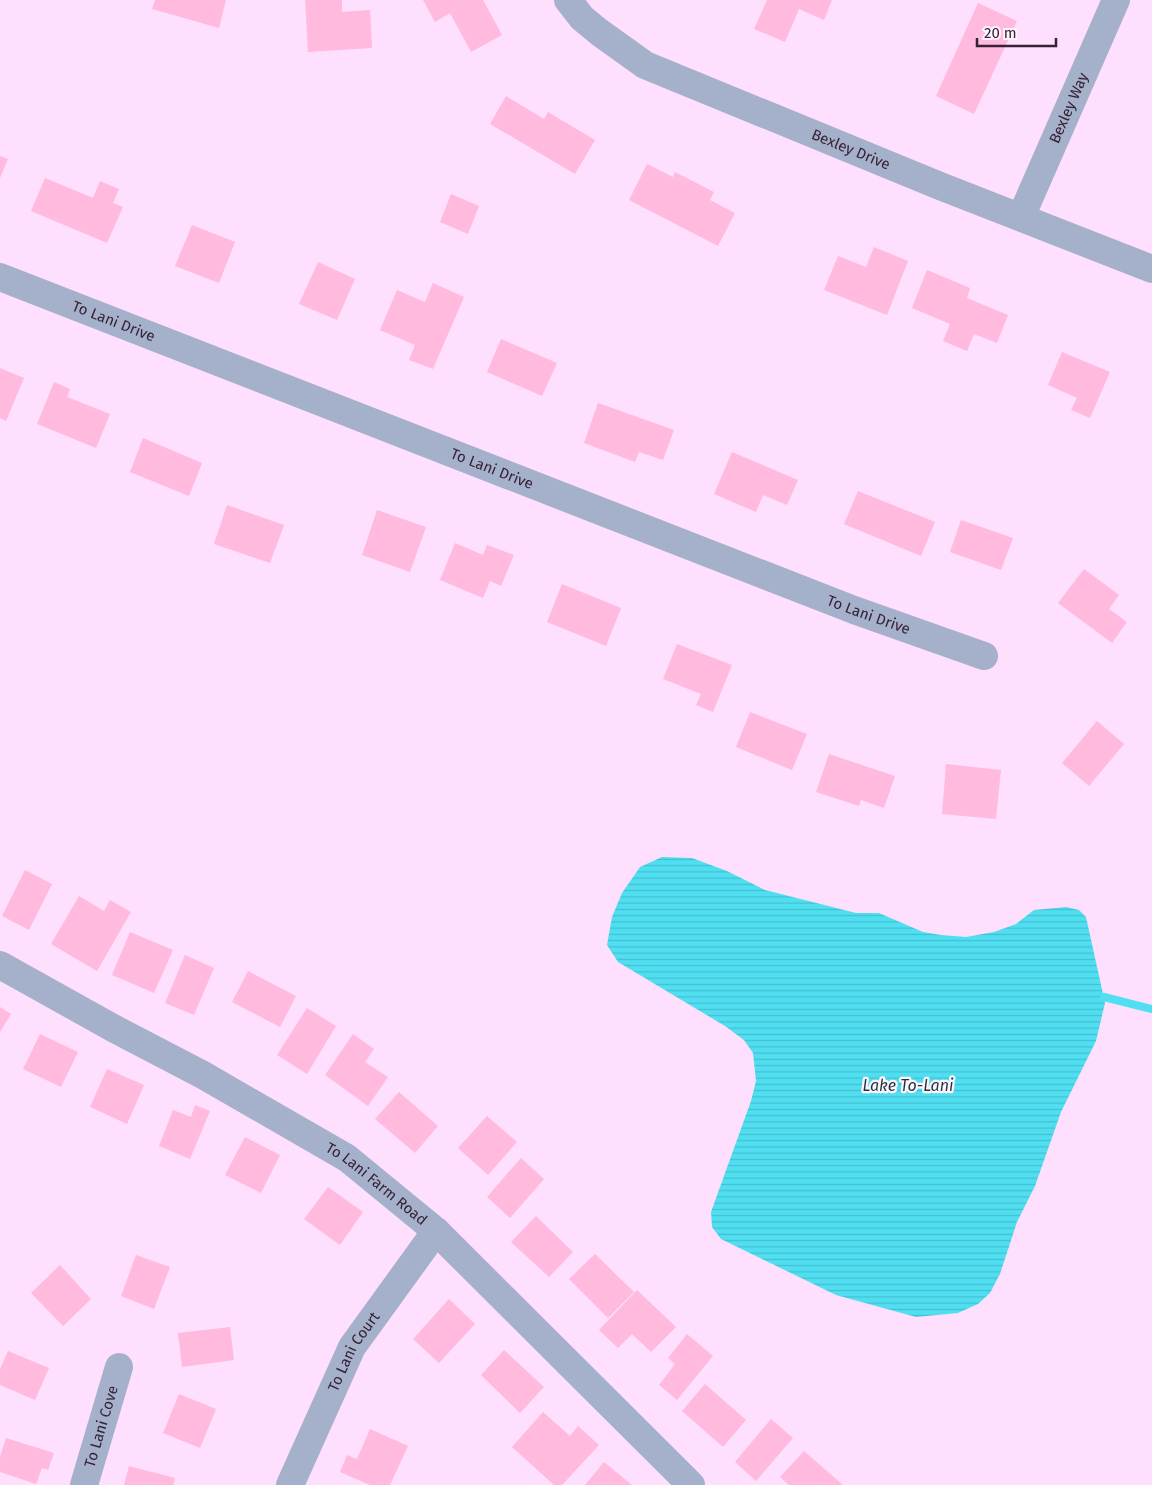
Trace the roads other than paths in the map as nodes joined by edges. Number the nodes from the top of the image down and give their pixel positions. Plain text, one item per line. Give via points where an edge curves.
1 (568, 0) edge
2 (1116, 0) edge
3 (1020, 216) junction
4 (1152, 269) edge
5 (0, 277) edge
6 (984, 656) dead end
7 (0, 965) edge
8 (436, 1231) junction
9 (119, 1367) dead end
10 (84, 1485) edge
11 (290, 1485) edge
12 (691, 1485) edge

1 - 3 street, Bexley Drive via 582,18 645,65
2 - 3 street, Bexley Way
3 - 4 street, Bexley Drive
5 - 6 street, To Lani Drive via 854,610
7 - 8 street, To Lani Farm Road via 204,1075 347,1158
8 - 11 street, To Lani Court via 352,1347
8 - 12 street, To Lani Farm Road
9 - 10 street, To Lani Cove

